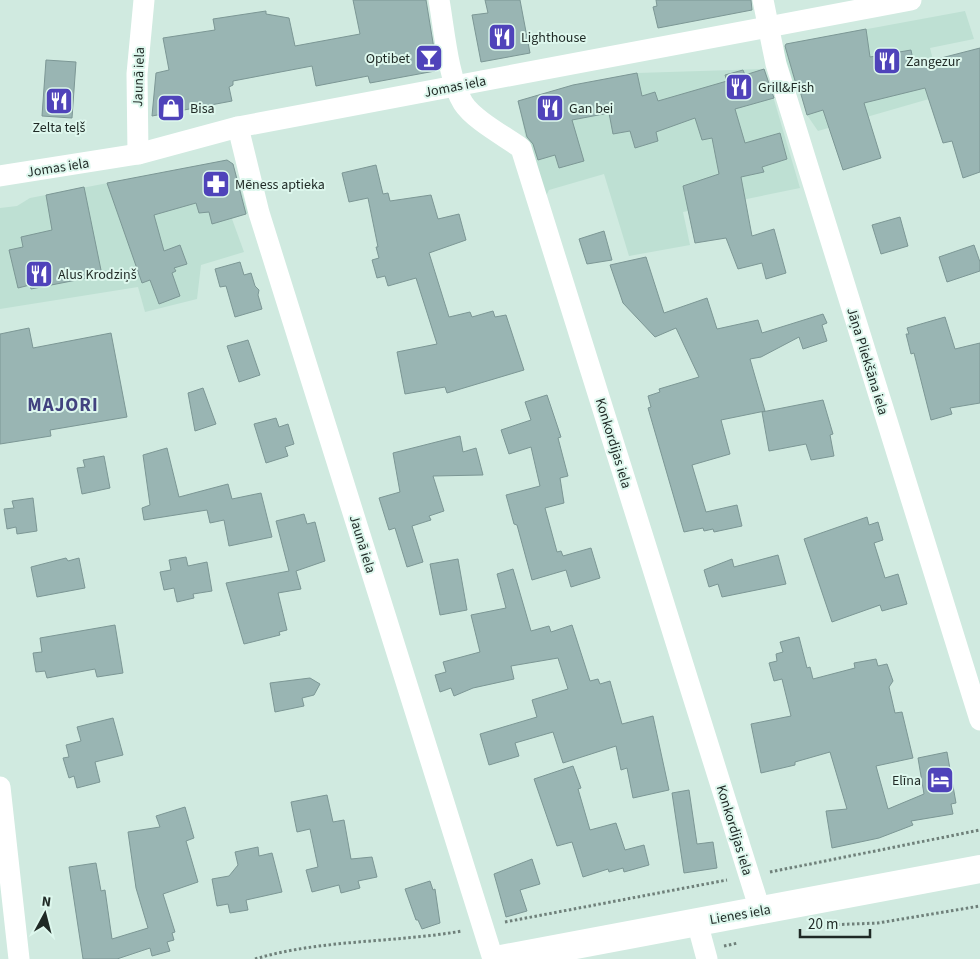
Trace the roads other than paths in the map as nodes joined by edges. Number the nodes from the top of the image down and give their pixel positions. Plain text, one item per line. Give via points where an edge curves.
1 (144, 0) edge
2 (439, 0) edge
3 (763, 0) edge
4 (911, 0) edge
5 (768, 27) junction
6 (455, 86) junction
7 (238, 127) junction
8 (138, 154) junction
9 (0, 176) edge
10 (980, 720) edge
11 (0, 787) edge
12 (980, 870) edge
13 (760, 910) junction
14 (697, 922) junction
15 (706, 956) edge
16 (19, 959) edge
17 (493, 959) edge
18 (501, 959) edge

1 - 8 street, Jaunā iela via 137,74
2 - 6 street, Konkordijas iela
3 - 5 street, Jāņa Pliekšāna iela
4 - 5 street, Jomas iela
5 - 6 street, Jomas iela
5 - 10 street, Jāņa Pliekšāna iela via 776,64
6 - 7 street, Jomas iela
6 - 13 street, Konkordijas iela via 472,113 521,148
7 - 8 street, Jomas iela
7 - 17 street, Jaunā iela via 259,213
8 - 9 street, Jomas iela
11 - 16 street
12 - 13 main road, Lienes iela
13 - 14 main road, Lienes iela
14 - 15 street
14 - 18 main road, Lienes iela

